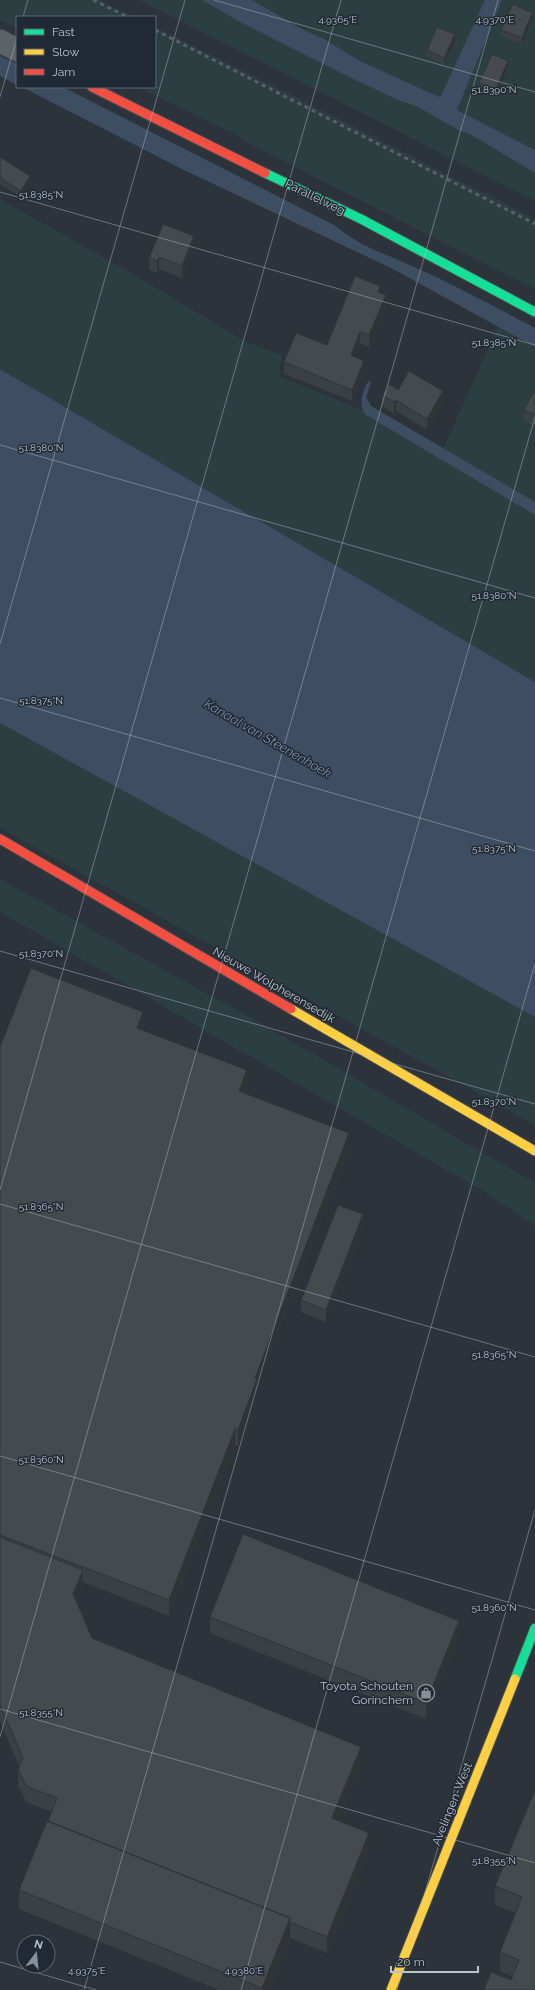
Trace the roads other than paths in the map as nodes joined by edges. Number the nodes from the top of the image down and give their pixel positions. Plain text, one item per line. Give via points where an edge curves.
1 (0, 42) edge
2 (16, 50) edge
3 (94, 88) edge
4 (535, 312) edge
5 (0, 839) edge
6 (535, 1151) edge
7 (535, 1628) edge
8 (391, 1990) edge

1 - 2 street
3 - 4 street, Parallelweg via 361,219
5 - 6 street, Nieuwe Wolpherensedijk
7 - 8 street, Avelingen-West

